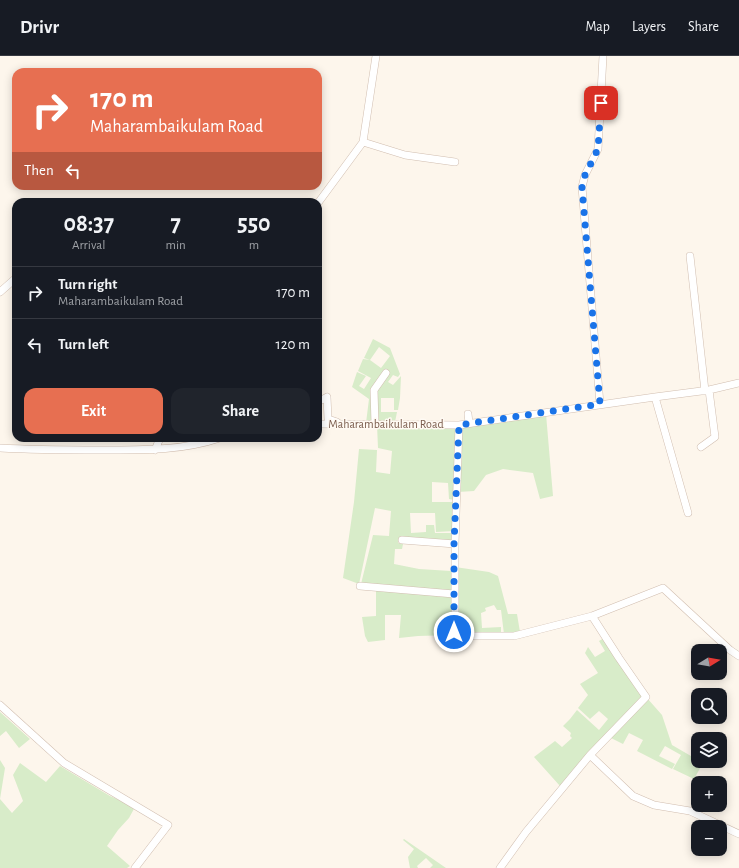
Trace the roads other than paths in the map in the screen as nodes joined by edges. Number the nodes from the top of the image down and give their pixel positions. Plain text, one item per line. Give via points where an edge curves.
1 (376, 56) edge
2 (603, 56) edge
3 (363, 142) junction
4 (455, 162) dead end
5 (322, 198) edge
6 (690, 256) dead end
7 (12, 282) edge
8 (0, 292) edge
9 (386, 373) dead end
10 (739, 385) edge
11 (707, 391) junction
12 (655, 397) junction
13 (322, 400) edge
14 (600, 404) junction
15 (468, 414) dead end
16 (469, 423) junction
17 (322, 424) edge
18 (341, 424) junction
19 (375, 424) junction
20 (459, 425) junction
21 (158, 442) edge
22 (209, 442) edge
23 (701, 447) dead end
24 (0, 448) edge
25 (155, 450) junction
26 (688, 513) dead end
27 (402, 540) dead end
28 (454, 544) junction
29 (360, 586) dead end
30 (454, 594) junction
31 (592, 616) junction
32 (739, 656) edge
33 (0, 705) edge
34 (590, 755) junction
35 (739, 834) edge
36 (135, 868) edge
37 (500, 868) edge

1 - 3 street
2 - 14 street via 598,149 582,187
3 - 4 street via 405,155
3 - 5 street
6 - 11 street
7 - 8 street
9 - 19 street via 374,390
10 - 11 street, Maharambaikulam Road
11 - 12 street, Maharambaikulam Road
11 - 23 street via 715,437
12 - 14 street, Maharambaikulam Road
12 - 26 street
13 - 18 street via 327,397 328,419
14 - 16 street, Maharambaikulam Road
15 - 16 street
16 - 20 street, Maharambaikulam Road
17 - 18 street, Maharambaikulam Road
18 - 19 street, Maharambaikulam Road
19 - 20 street, Maharambaikulam Road
20 - 28 street
21 - 25 street
22 - 25 street
24 - 25 street
27 - 28 street
28 - 30 street
29 - 30 street
30 - 31 street via 454,632 462,636 514,636
31 - 32 street via 663,588
31 - 34 street via 646,697
33 - 36 street via 64,763 168,824
34 - 35 street via 633,796 654,805 690,811
34 - 37 street via 526,832

